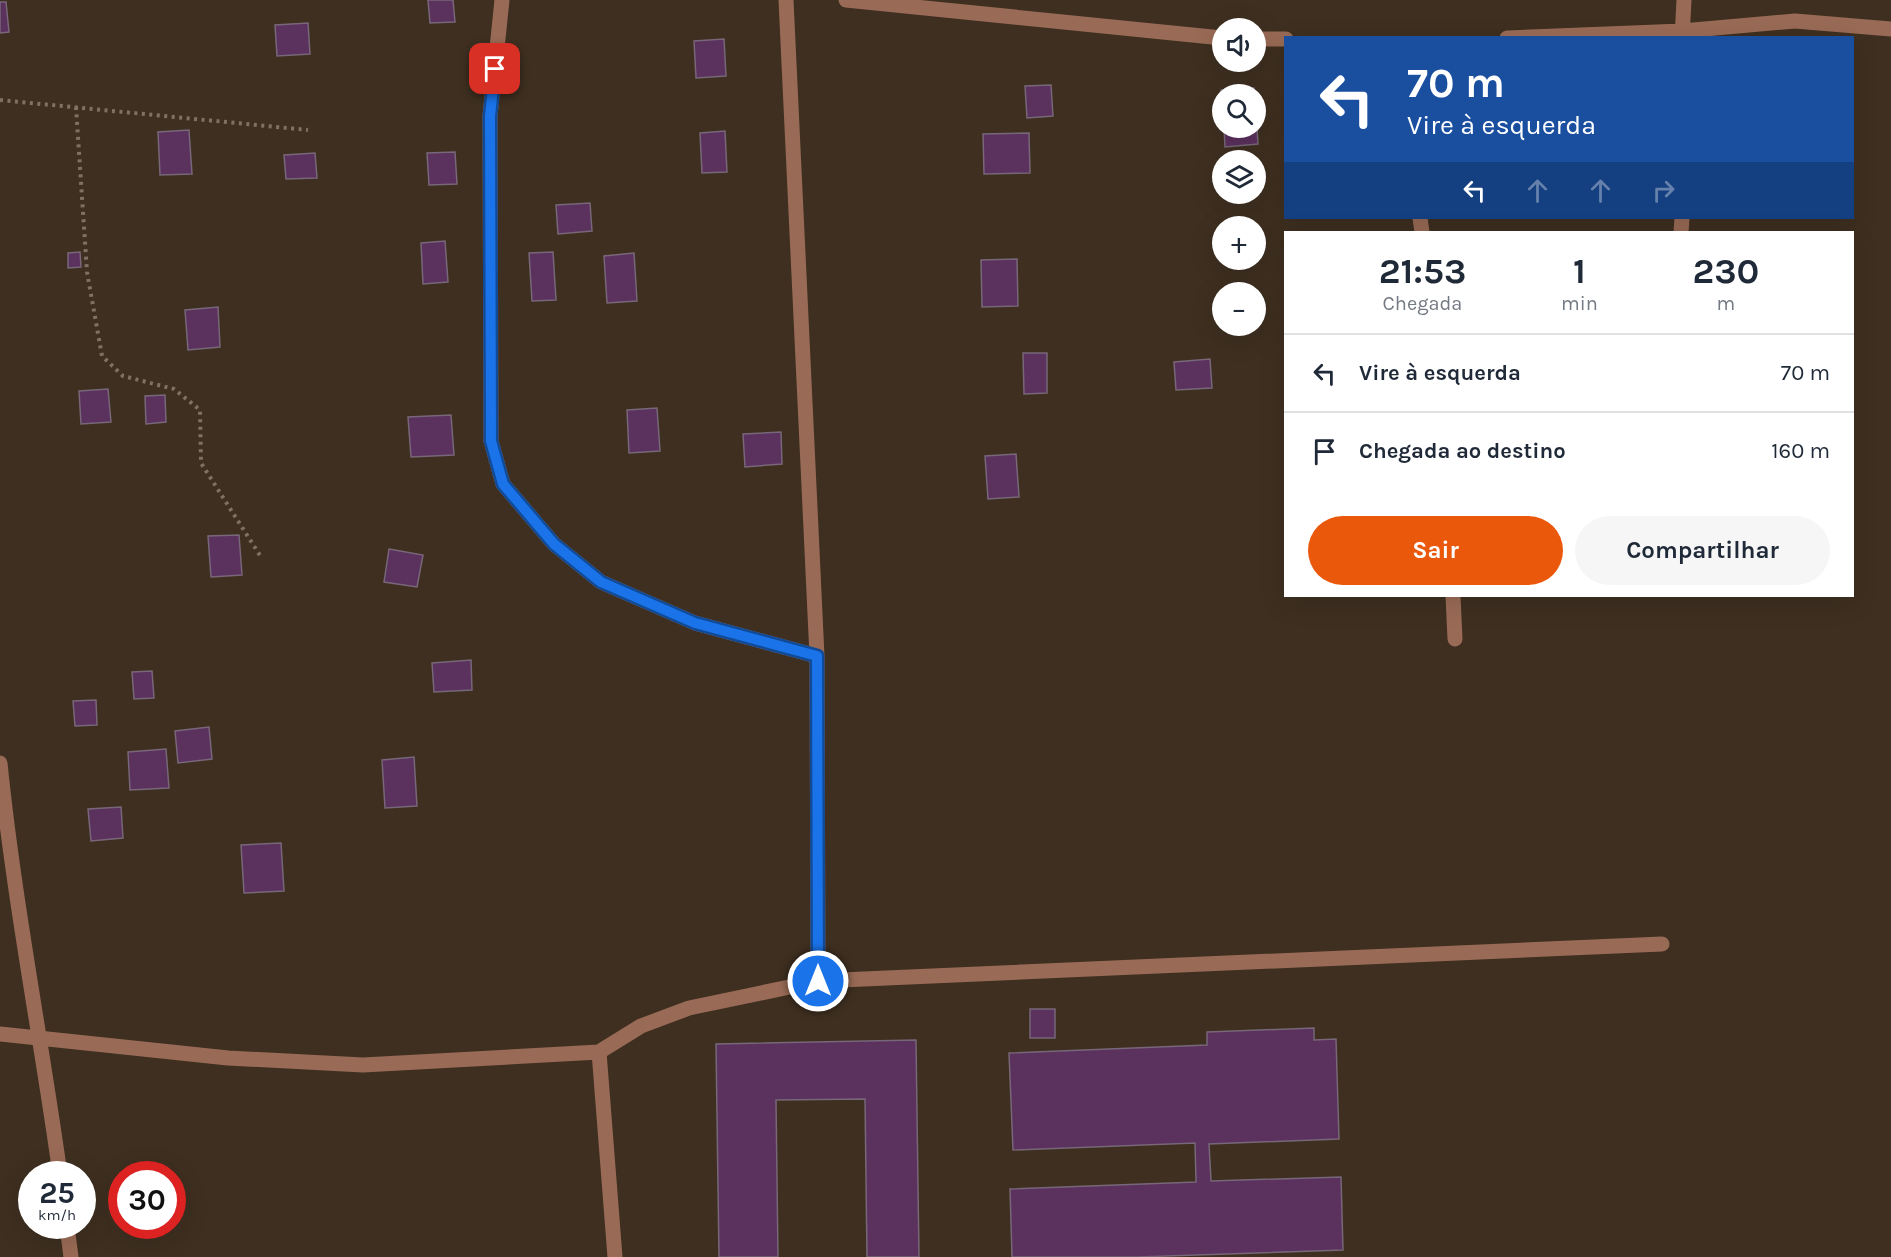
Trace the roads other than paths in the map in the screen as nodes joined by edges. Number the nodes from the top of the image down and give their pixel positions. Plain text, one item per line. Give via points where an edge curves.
1 (502, 0) edge
2 (786, 0) edge
3 (846, 0) edge
4 (1684, 0) edge
5 (1891, 28) edge
6 (1682, 34) edge
7 (1594, 36) edge
8 (1212, 37) edge
9 (1266, 39) edge
10 (1284, 39) edge
11 (1453, 597) edge
12 (1455, 639) dead end
13 (817, 656) junction
14 (0, 763) edge
15 (1662, 944) dead end
16 (818, 981) junction
17 (0, 1034) edge
18 (41, 1036) junction
19 (599, 1052) junction
20 (58, 1161) edge
21 (69, 1239) edge
22 (71, 1257) edge
23 (615, 1257) edge

1 - 13 street via 490,139 491,441 503,484 554,544 601,582 695,623
2 - 13 street
3 - 8 street
4 - 6 street
5 - 6 street via 1795,21
6 - 7 street
9 - 10 street
11 - 12 street
13 - 16 street
14 - 18 street via 25,961
15 - 16 street
16 - 19 street via 689,1008 641,1026
17 - 18 street
18 - 19 street via 218,1057 363,1065
18 - 20 street
19 - 23 street
21 - 22 street

